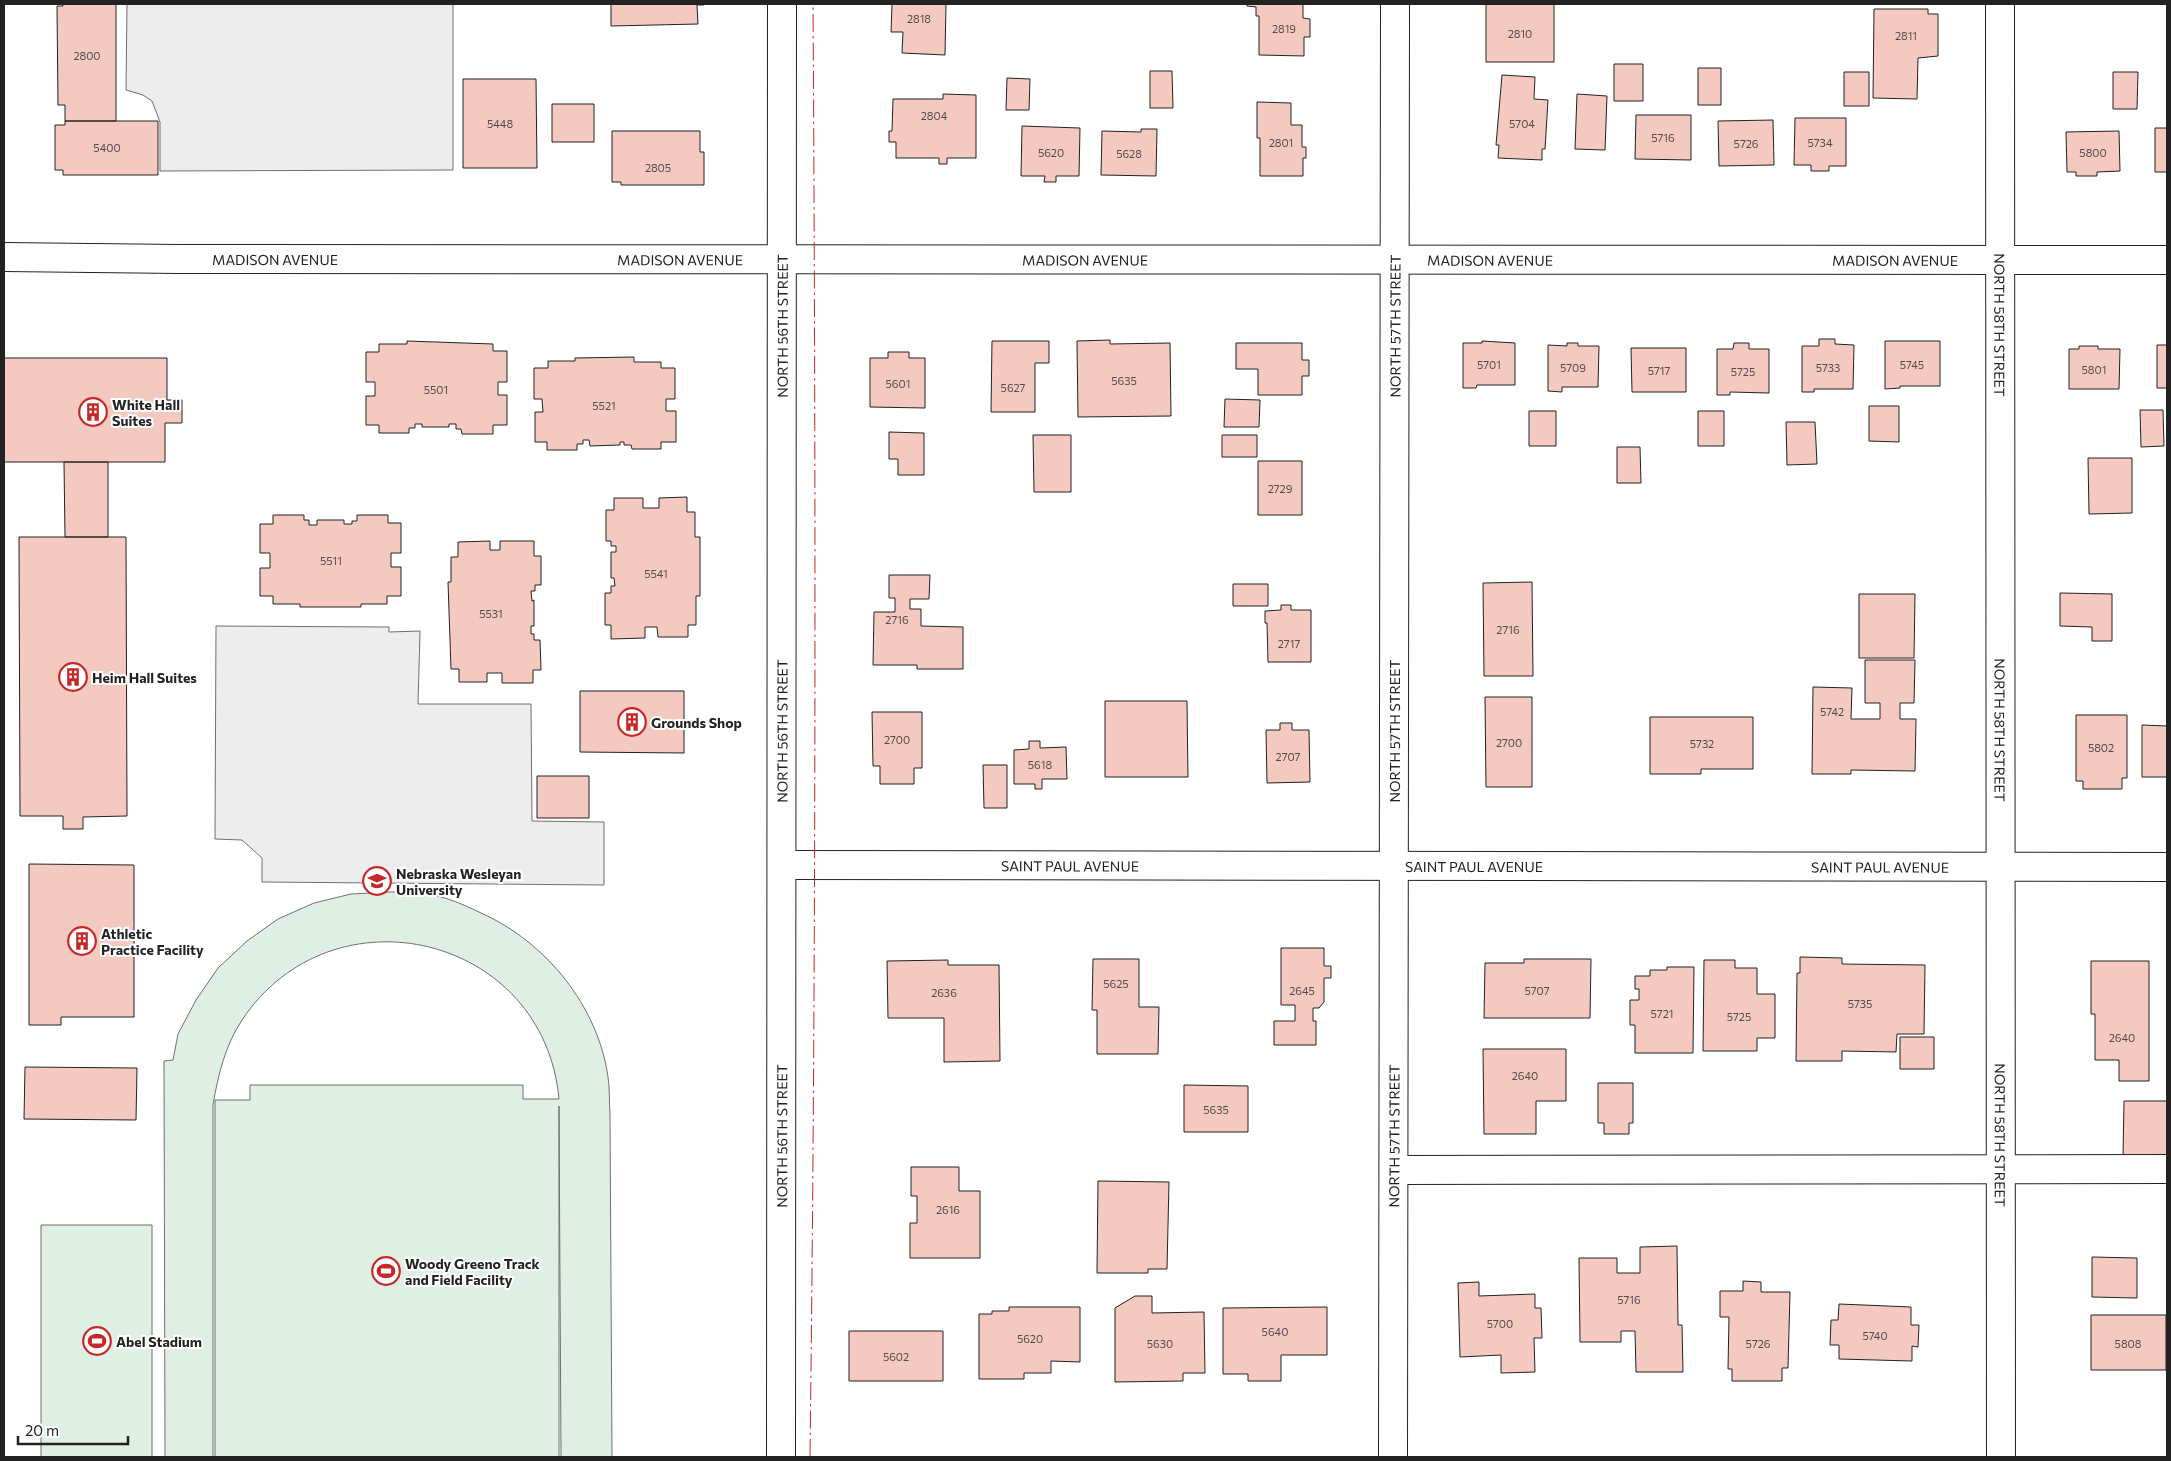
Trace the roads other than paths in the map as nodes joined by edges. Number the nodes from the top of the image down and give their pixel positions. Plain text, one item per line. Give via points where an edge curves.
1 (782, 4) edge
2 (1395, 4) edge
3 (2000, 4) edge
4 (4, 257) edge
5 (1394, 258) junction
6 (783, 259) junction
7 (2000, 260) junction
8 (2167, 260) edge
9 (782, 865) junction
10 (1395, 867) junction
11 (2002, 867) junction
12 (2167, 868) edge
13 (2001, 1168) junction
14 (2167, 1169) edge
15 (1394, 1170) junction
16 (781, 1457) edge
17 (1393, 1457) edge
18 (2002, 1457) edge

1 - 6 street, NORTH 56TH STREET
2 - 5 street, NORTH 57TH STREET
3 - 7 street, NORTH 58TH STREET
4 - 6 street, MADISON AVENUE
5 - 6 street, MADISON AVENUE
5 - 7 street, MADISON AVENUE
5 - 10 street, NORTH 57TH STREET
6 - 9 street, NORTH 56TH STREET
7 - 8 street, MADISON AVENUE
7 - 11 street, NORTH 58TH STREET
9 - 10 street, SAINT PAUL AVENUE
9 - 16 street, NORTH 56TH STREET
10 - 11 street, SAINT PAUL AVENUE
10 - 15 street, NORTH 57TH STREET
11 - 12 street, SAINT PAUL AVENUE
11 - 13 street, NORTH 58TH STREET
13 - 14 street
13 - 15 street
13 - 18 street, NORTH 58TH STREET
15 - 17 street, NORTH 57TH STREET

